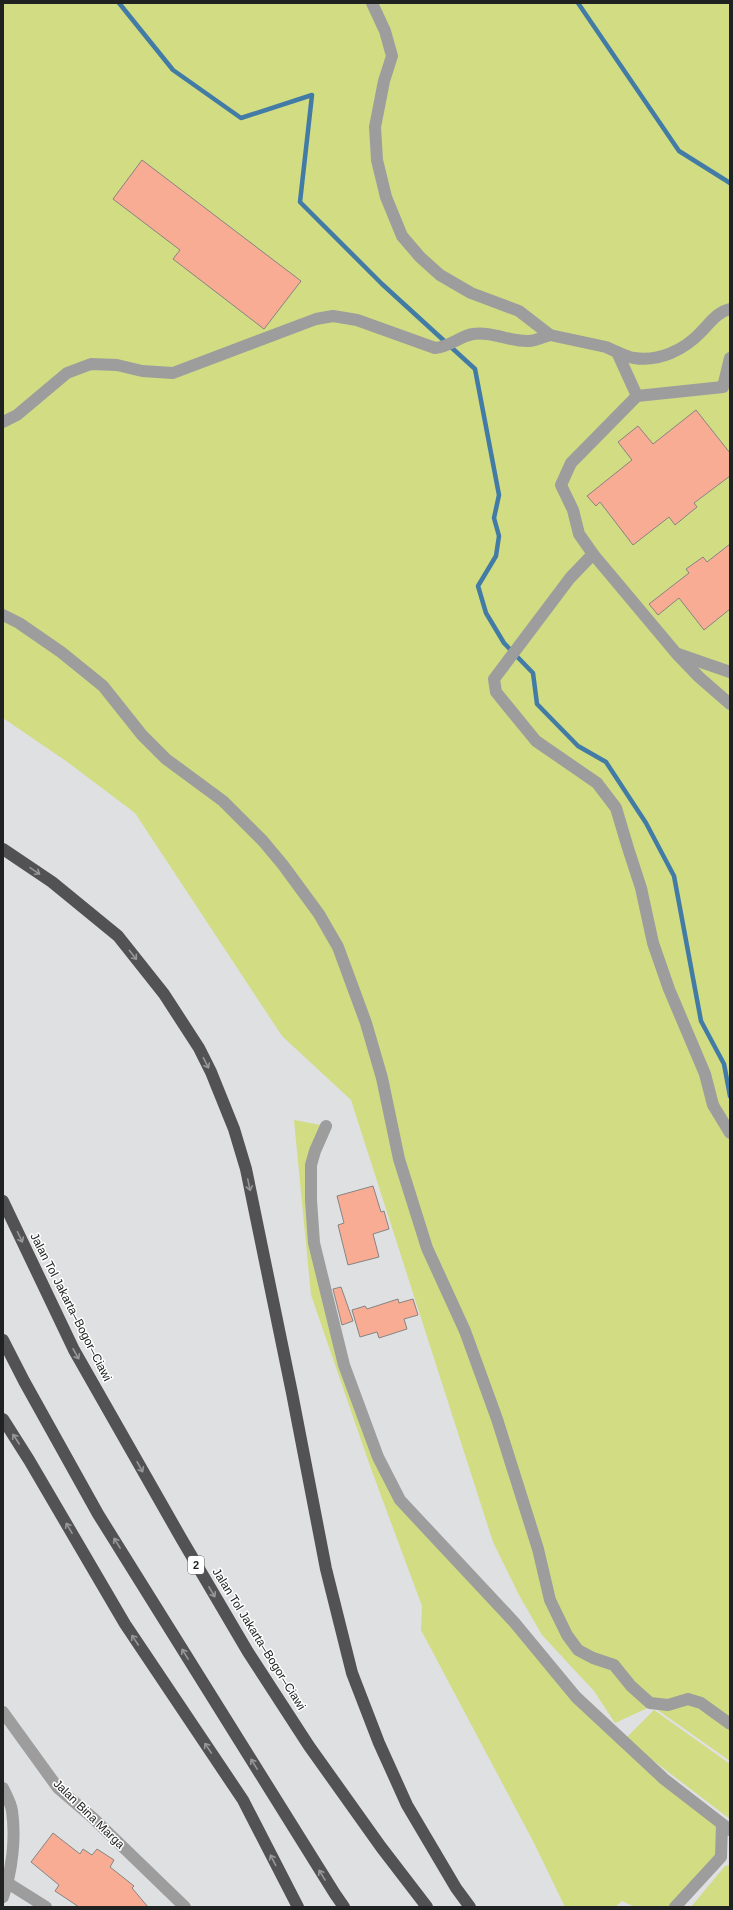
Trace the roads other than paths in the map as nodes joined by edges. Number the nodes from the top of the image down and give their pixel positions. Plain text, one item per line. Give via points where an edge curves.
1 (372, 3) edge
2 (730, 309) edge
3 (550, 335) junction
4 (617, 352) junction
5 (730, 358) edge
6 (727, 386) edge
7 (637, 396) junction
8 (3, 422) edge
9 (594, 554) junction
10 (3, 615) edge
11 (676, 653) junction
12 (730, 672) edge
13 (730, 704) edge
14 (3, 850) edge
15 (326, 1126) dead end
16 (730, 1133) edge
17 (3, 1201) edge
18 (3, 1340) edge
19 (3, 1419) edge
20 (3, 1712) edge
21 (730, 1724) edge
22 (3, 1788) edge
23 (726, 1827) edge
24 (726, 1855) edge
25 (6, 1881) edge
26 (3, 1897) edge
27 (46, 1907) edge
28 (185, 1907) edge
29 (298, 1907) edge
30 (344, 1907) edge
31 (427, 1907) edge
32 (470, 1907) edge
33 (675, 1907) edge

1 - 3 street via 385,31 392,56 375,127 377,160 386,197 402,236 440,275 471,293 519,310
2 - 4 street via 721,311 697,337 660,358 634,358
3 - 4 street via 606,347
3 - 8 street via 529,341 472,334 445,348 436,348 357,320 333,316 316,319 173,373 91,364 67,373 17,415
4 - 7 street
5 - 6 street
6 - 7 street
7 - 9 street via 570,463 561,485 573,510 579,534
9 - 11 street
9 - 16 street via 570,578 494,679 496,692 536,741 597,783 616,808 641,888 653,943 669,989 705,1074 713,1105
10 - 21 street via 62,652 103,686 142,735 166,759 223,801 263,841 319,914 338,947 366,1023 382,1078 399,1159 427,1248 464,1331 497,1419 532,1528 550,1600 567,1635 578,1650 614,1665 631,1686 650,1703 668,1705 688,1699 701,1703
11 - 12 street
11 - 13 street
14 -> 32 highway via 52,882 118,936 164,994 199,1048 211,1072 234,1129 246,1169 326,1569 352,1673 407,1805
15 - 23 street via 311,1165 310,1200 314,1243 344,1365 378,1457 400,1500 514,1622 576,1697 664,1779
17 -> 31 highway, Jalan Tol Jakarta–Bogor–Ciawi / 2 via 74,1350 248,1652 309,1746
30 -> 18 highway via 98,1514
29 -> 19 highway via 242,1800 125,1624
20 - 28 street, Jalan Bina Marga via 58,1788 93,1818
22 - 25 street via 12,1810 13,1838
23 - 24 street
24 - 33 street
25 - 26 street
25 - 27 street

